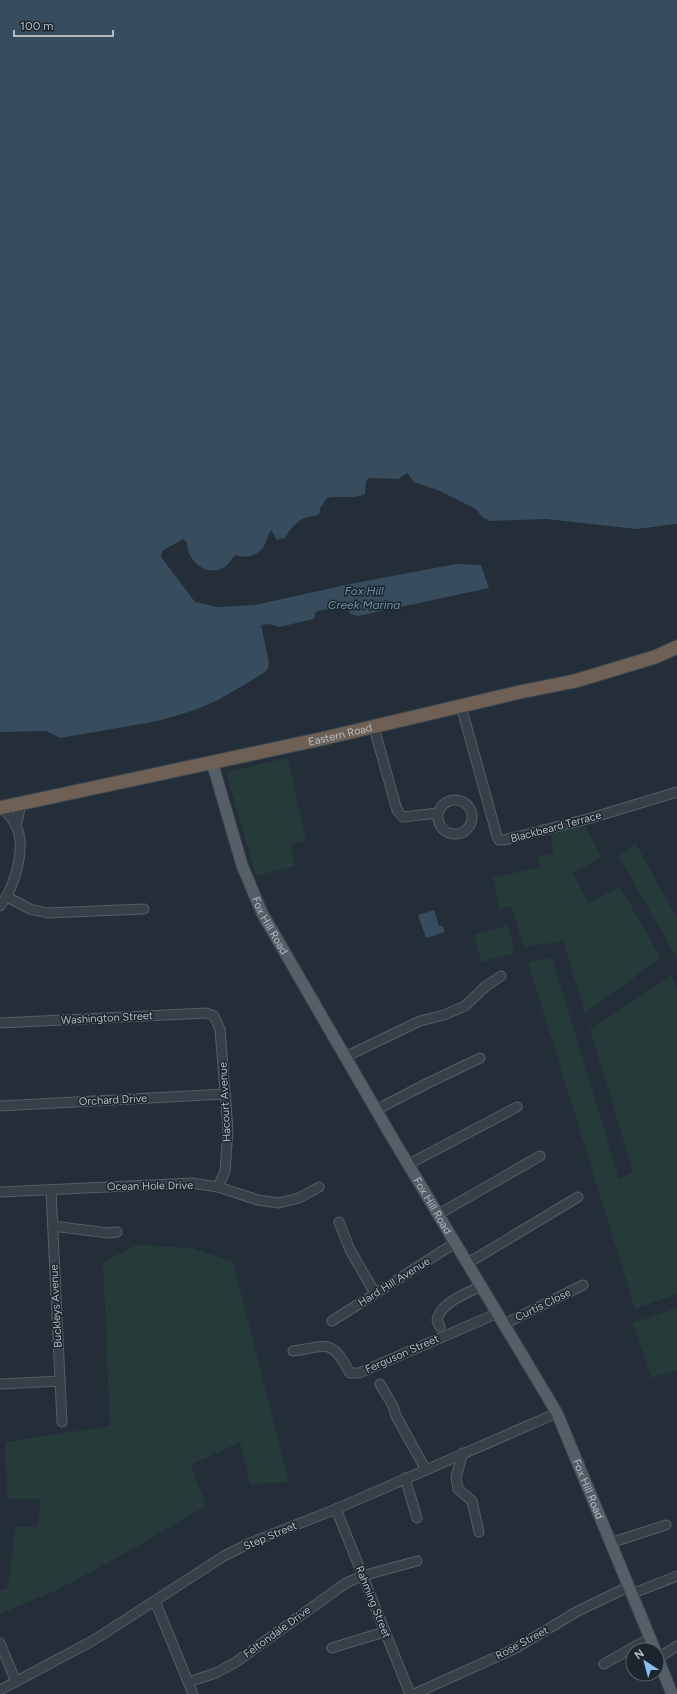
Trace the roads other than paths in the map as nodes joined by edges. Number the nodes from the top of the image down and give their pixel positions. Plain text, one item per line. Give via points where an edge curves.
1 (677, 647) edge
2 (461, 706) junction
3 (374, 728) junction
4 (212, 762) junction
5 (677, 792) edge
6 (21, 805) junction
7 (489, 806) junction
8 (1, 808) edge
9 (438, 813) junction
10 (472, 813) junction
11 (16, 826) junction
12 (7, 897) junction
13 (0, 906) edge
14 (144, 909) dead end
15 (501, 976) dead end
16 (214, 1016) joint
17 (0, 1023) edge
18 (345, 1057) junction
19 (480, 1058) dead end
20 (225, 1094) junction
21 (0, 1106) edge
22 (517, 1107) dead end
23 (376, 1110) junction
24 (540, 1156) dead end
25 (409, 1164) junction
26 (218, 1187) junction
27 (319, 1187) dead end
28 (51, 1190) junction
29 (0, 1192) edge
30 (578, 1197) dead end
31 (439, 1214) junction
32 (339, 1222) dead end
33 (53, 1226) junction
34 (117, 1232) dead end
35 (455, 1242) junction
36 (468, 1263) junction
37 (583, 1285) dead end
38 (482, 1286) junction
39 (375, 1293) junction
40 (498, 1313) junction
41 (332, 1321) dead end
42 (504, 1324) junction
43 (440, 1327) dead end
44 (293, 1351) dead end
45 (60, 1381) junction
46 (0, 1384) edge
47 (380, 1384) dead end
48 (557, 1414) junction
49 (62, 1422) dead end
50 (463, 1453) junction
51 (426, 1470) junction
52 (406, 1478) junction
53 (336, 1509) junction
54 (417, 1518) dead end
55 (666, 1525) dead end
56 (479, 1532) dead end
57 (610, 1543) junction
58 (417, 1561) dead end
59 (362, 1576) junction
60 (677, 1576) edge
61 (629, 1590) junction
62 (155, 1601) junction
63 (384, 1632) junction
64 (650, 1638) junction
65 (652, 1642) edge
66 (0, 1643) edge
67 (677, 1646) edge
68 (332, 1648) dead end
69 (665, 1651) edge
70 (604, 1664) dead end
71 (665, 1675) edge
72 (16, 1682) junction
73 (0, 1690) edge
74 (189, 1690) edge
75 (410, 1694) edge
76 (414, 1694) edge
77 (672, 1694) edge

1 - 2 highway, Eastern Road via 616,670
2 - 3 highway, Eastern Road
2 - 7 street, Blackbeard Terrace
3 - 4 highway, Eastern Road
3 - 9 street via 400,815 403,817
4 - 6 highway, Eastern Road
4 - 18 main road, Fox Hill Road via 242,864 262,913
5 - 7 street, Blackbeard Terrace via 591,818 504,840 499,840 497,836
6 - 8 highway, Eastern Road
6 - 11 street
7 - 10 street
8 - 11 street
9 - 10 street via 444,803 455,800 466,803
9 - 10 street via 442,829 452,834 468,829
11 - 12 street via 19,852 17,871
12 - 13 street
12 - 14 street via 30,909 47,912
15 - 18 street via 465,1006 444,1015 420,1020
16 - 17 street, Washington Street via 206,1013
16 - 20 street, Hacourt Avenue via 220,1029
18 - 23 main road, Fox Hill Road
19 - 23 street
20 - 21 street, Orchard Drive
20 - 26 street, Hacourt Avenue via 227,1154 225,1171
22 - 25 street
23 - 25 main road, Fox Hill Road
24 - 31 street
25 - 31 main road, Fox Hill Road
26 - 27 street, Ocean Hole Drive via 278,1203 299,1198
26 - 28 street, Ocean Hole Drive via 173,1183
28 - 29 street, Ocean Hole Drive
28 - 33 street, Buckleys Avenue
30 - 36 street
31 - 35 main road, Fox Hill Road
32 - 39 street via 350,1250
33 - 34 street
33 - 45 street, Buckleys Avenue
35 - 36 main road, Fox Hill Road
35 - 39 street, Hard Hill Avenue
36 - 38 main road, Fox Hill Road
37 - 42 street, Curtis Close
38 - 40 main road, Fox Hill Road
38 - 43 street via 440,1310 437,1320
39 - 41 street, Hard Hill Avenue
40 - 42 main road, Fox Hill Road
40 - 44 street, Ferguson Street via 359,1373 350,1373 340,1354 332,1348 325,1346
42 - 48 main road, Fox Hill Road
45 - 46 street
45 - 49 street, Buckleys Avenue
47 - 51 street
48 - 50 street, Step Street
48 - 57 main road, Fox Hill Road
50 - 51 street, Step Street
50 - 56 street via 456,1477 458,1489 472,1501
51 - 52 street, Step Street
52 - 53 street, Step Street
52 - 54 street
53 - 59 street, Rahming Street
53 - 62 street, Step Street via 230,1553
55 - 57 street
57 - 61 main road, Fox Hill Road
58 - 59 street, Feltondale Drive
59 - 63 street, Rahming Street
59 - 74 street, Feltondale Drive via 333,1591 236,1662
60 - 61 street, Rose Street
61 - 64 main road, Fox Hill Road
61 - 76 street, Rose Street via 578,1611 516,1648
62 - 72 street, Step Street via 94,1640
62 - 74 street
63 - 68 street
63 - 75 street, Rahming Street
64 - 65 main road, Fox Hill Road
64 - 70 street
66 - 72 street
67 - 69 street
71 - 77 main road, Fox Hill Road
72 - 73 street, Step Street

